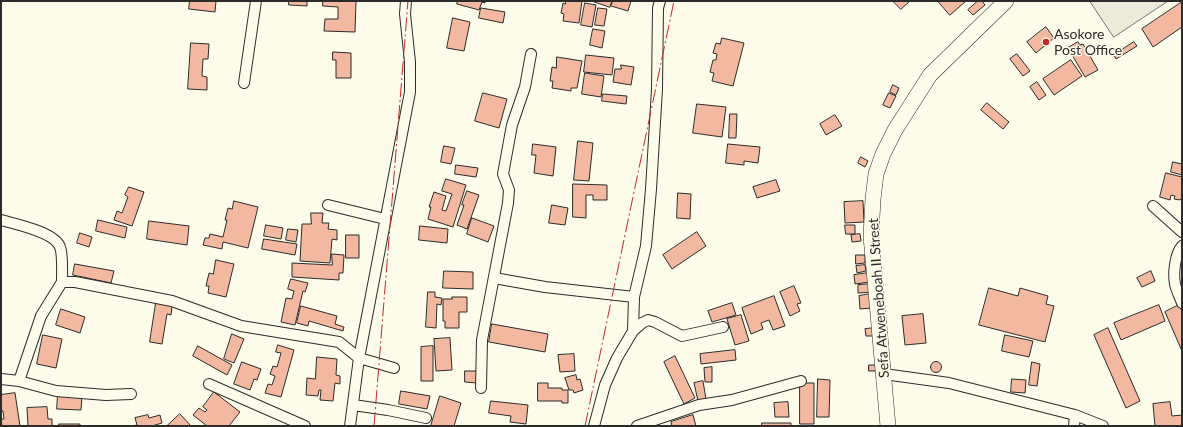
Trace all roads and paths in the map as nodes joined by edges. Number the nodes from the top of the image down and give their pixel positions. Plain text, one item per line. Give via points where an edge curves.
1 (256, 1) edge
2 (406, 1) edge
3 (660, 1) edge
4 (1006, 1) edge
5 (531, 54) dead end
6 (244, 83) dead end
7 (328, 205) dead end
8 (1153, 206) dead end
9 (385, 219) junction
10 (1, 220) edge
11 (1182, 232) edge
12 (1182, 246) edge
13 (494, 278) junction
14 (62, 282) junction
15 (634, 297) junction
16 (1182, 303) edge
17 (723, 327) dead end
18 (633, 330) junction
19 (359, 358) junction
20 (394, 368) dead end
21 (884, 374) junction
22 (1, 379) edge
23 (19, 381) junction
24 (801, 381) dead end
25 (208, 384) dead end
26 (481, 388) dead end
27 (131, 394) dead end
28 (353, 404) junction
29 (1075, 415) junction
30 (426, 418) dead end
31 (305, 426) edge
32 (350, 426) edge
33 (594, 426) edge
34 (636, 426) edge
35 (888, 426) edge
36 (1074, 426) edge
37 (1103, 426) edge

1 - 6 street
2 - 9 street via 410,92
3 - 15 street via 651,190 646,246
4 - 21 main road, Sefa Atweneboah II Street via 930,75 895,130 876,174 871,236
5 - 13 street via 525,87 512,125 503,174 509,190 508,203
7 - 9 street
8 - 11 street
9 - 19 street
10 - 14 street via 48,235 57,241 61,248
12 - 16 street via 1178,250 1175,271 1175,285
13 - 15 street via 545,287
13 - 26 street via 482,340
14 - 19 street via 75,282 172,301 241,326 338,342
14 - 23 street via 41,316
15 - 18 street
17 - 18 street via 682,336 648,320
18 - 33 street via 605,385
19 - 20 street
19 - 28 street
21 - 29 street via 949,383
21 - 35 main road, Sefa Atweneboah II Street
22 - 23 street
23 - 27 street via 56,391
24 - 34 street via 732,400 699,405
25 - 31 street
28 - 30 street
28 - 32 street
29 - 36 street
29 - 37 street

